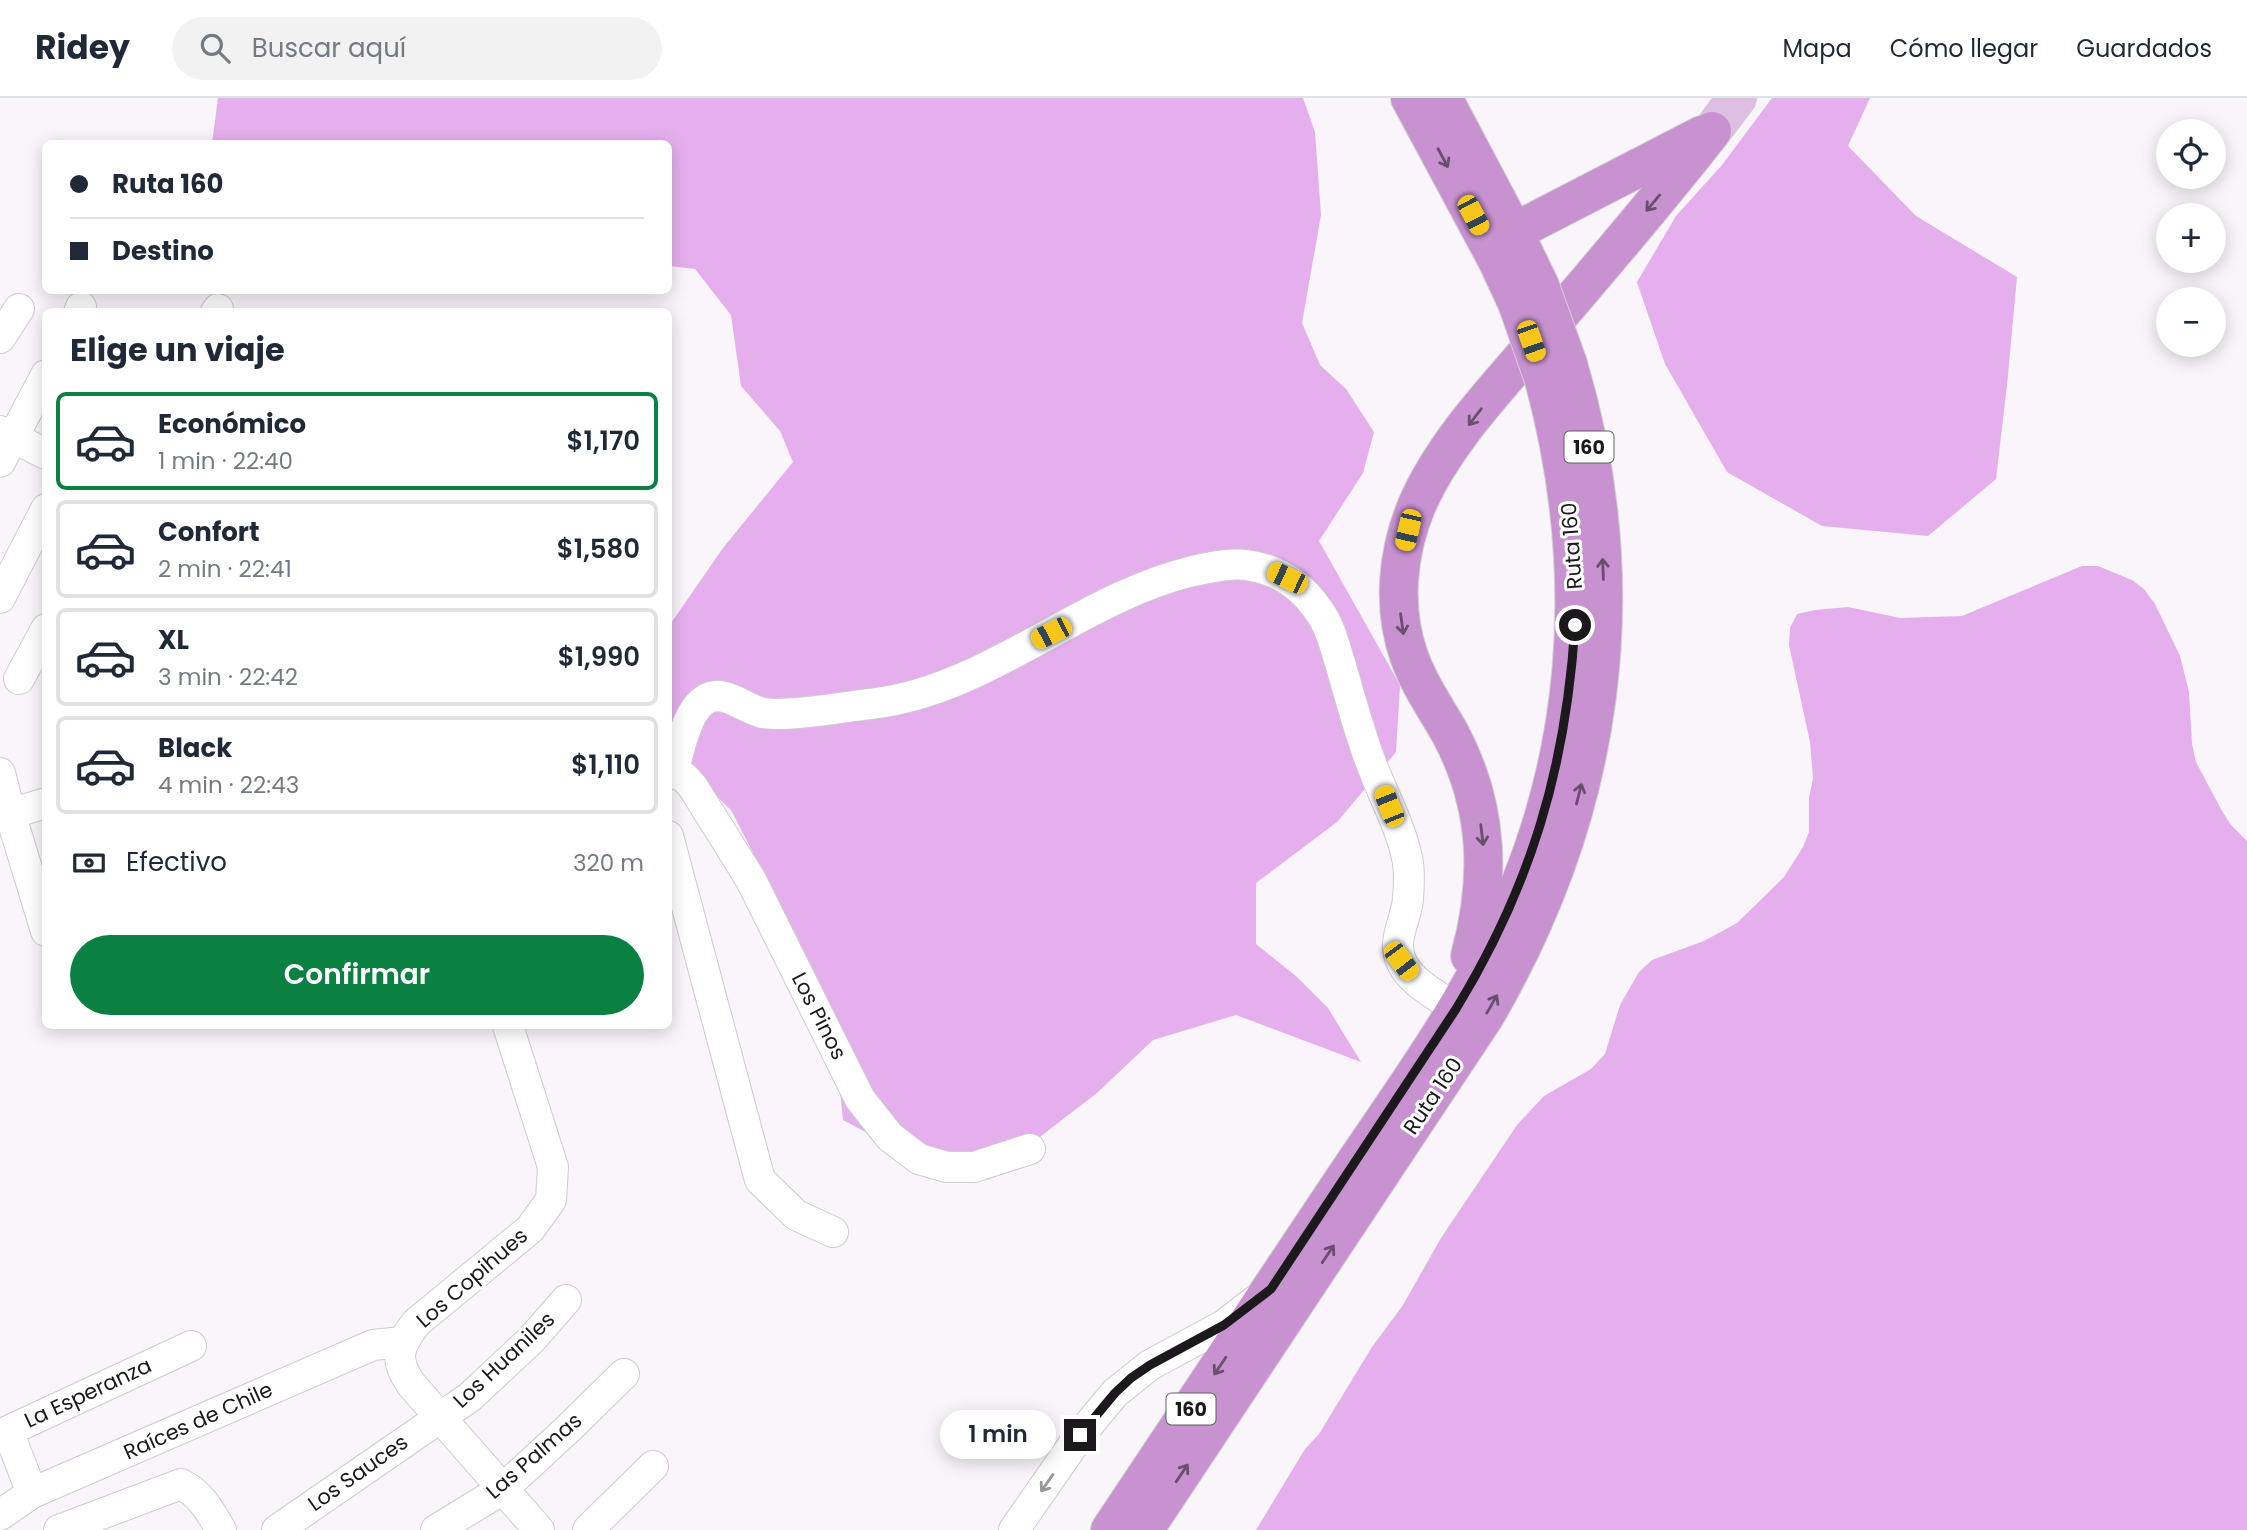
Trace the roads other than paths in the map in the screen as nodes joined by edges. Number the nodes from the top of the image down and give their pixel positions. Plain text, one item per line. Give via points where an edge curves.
1 (1410, 98) edge
2 (1443, 98) edge
3 (1737, 98) edge
4 (1712, 131) junction
5 (1514, 232) junction
6 (1528, 294) junction
7 (19, 309) dead end
8 (0, 338) edge
9 (1556, 372) junction
10 (42, 382) edge
11 (4, 444) edge
12 (42, 453) edge
13 (42, 517) edge
14 (0, 598) edge
15 (42, 637) edge
16 (21, 678) edge
17 (672, 769) edge
18 (672, 772) edge
19 (0, 774) edge
20 (42, 804) edge
21 (5, 815) edge
22 (672, 851) edge
23 (42, 920) edge
24 (1456, 1009) junction
25 (509, 1029) edge
26 (1030, 1149) dead end
27 (833, 1232) dead end
28 (1271, 1289) junction
29 (566, 1300) dead end
30 (402, 1342) junction
31 (191, 1346) dead end
32 (624, 1374) dead end
33 (440, 1417) junction
34 (653, 1466) dead end
35 (503, 1489) junction
36 (32, 1493) junction
37 (0, 1515) edge
38 (59, 1530) edge
39 (221, 1530) edge
40 (277, 1530) edge
41 (436, 1530) edge
42 (539, 1530) edge
43 (588, 1530) edge
44 (1014, 1530) edge
45 (1110, 1530) edge
46 (1144, 1530) edge

1 -> 6 highway, Ruta 160 / 160 via 1492,249
2 - 5 highway, Ruta 160 / 160
3 - 4 main road
4 - 5 highway
4 -> 24 highway via 1480,409 1429,482 1408,530 1399,582 1407,651 1462,760 1483,840 1479,926
5 - 6 highway, Ruta 160 / 160
6 - 9 highway, Ruta 160 / 160, bridge
7 - 8 street
9 - 24 highway, Ruta 160 / 160 via 1575,555 1568,703 1554,779 1532,852 1496,938
46 -> 9 highway, Ruta 160 / 160 via 1485,1016 1530,933 1554,875 1589,752 1603,629 1603,556 1587,434
10 - 11 street
11 - 12 street
13 - 14 street
15 - 16 street
17 - 24 street via 688,720 711,697 724,697 763,713 884,702 941,686 1121,597 1174,576 1216,566 1267,569 1305,593 1333,639 1371,763 1407,858 1408,902 1398,943 1401,961 1410,974
18 - 26 street, Los Pinos via 693,787 751,880 860,1099 890,1137 919,1160 947,1167 974,1167
19 - 21 street
20 - 21 street
21 - 23 street
22 - 27 street via 760,1180 796,1215
24 - 28 highway, Ruta 160 / 160
25 - 30 street, Los Copihues via 553,1167 551,1200 530,1229 416,1323
28 -> 44 street via 1224,1325 1150,1365 1115,1393
28 -> 45 highway, Ruta 160 / 160
29 - 33 street, Los Huaniles via 470,1397
30 - 33 street, Los Copihues via 402,1372
30 - 36 street, Raíces de Chile via 373,1345
31 - 36 street, La Esperanza via 8,1431
32 - 35 street, Las Palmas
33 - 35 street, Los Copihues
33 - 40 street, Los Sauces
34 - 43 street
35 - 41 street, Las Palmas
35 - 42 street, Los Copihues
36 - 37 street, Raíces de Chile
38 - 39 street via 181,1484 193,1490

